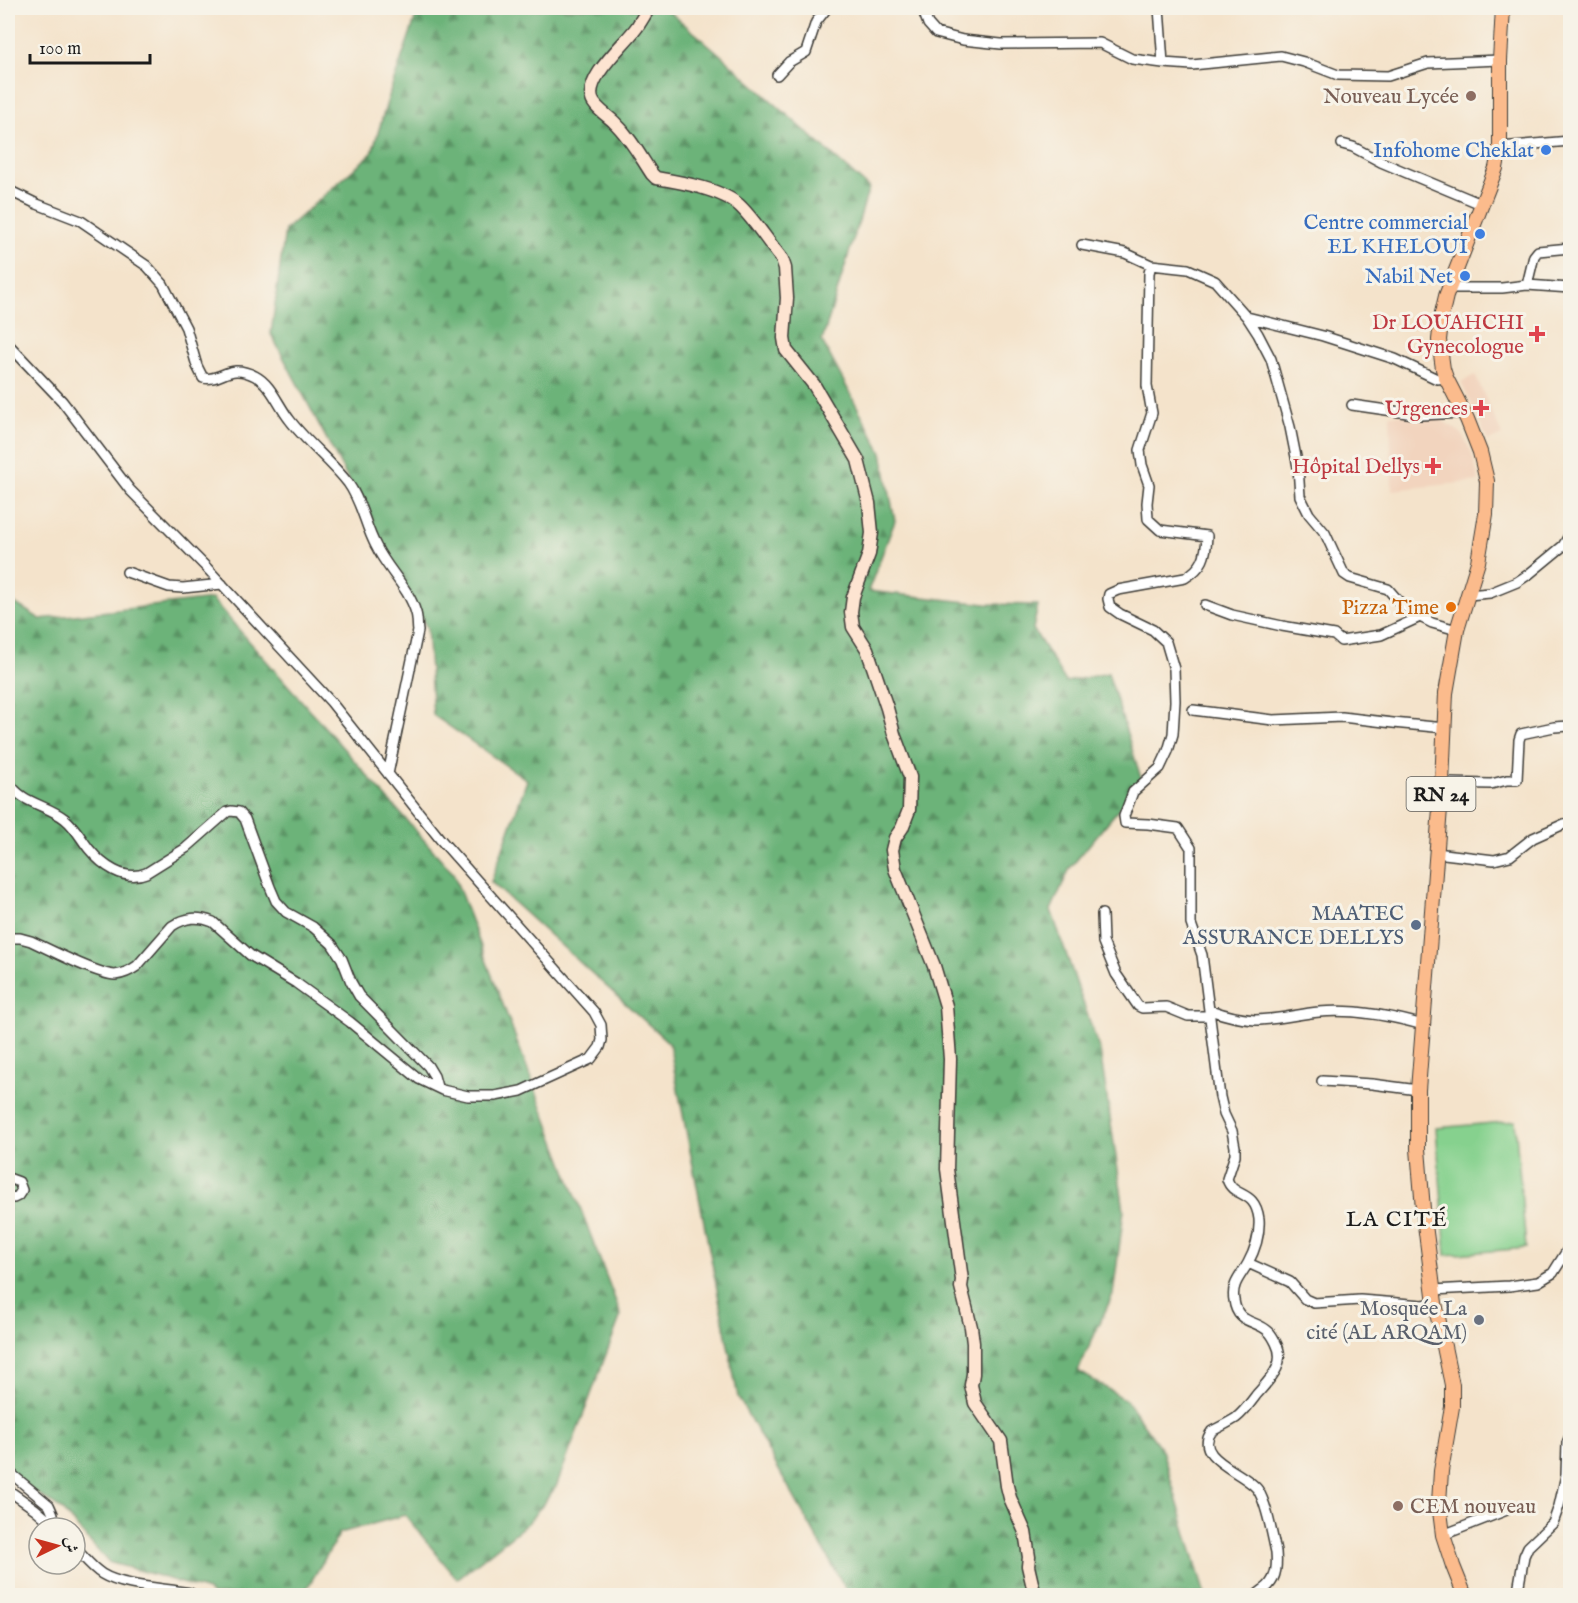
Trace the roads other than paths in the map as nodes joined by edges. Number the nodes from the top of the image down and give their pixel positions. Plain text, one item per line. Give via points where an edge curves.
1 (649, 8) edge
2 (827, 8) edge
3 (922, 8) edge
4 (1159, 8) edge
5 (1503, 8) edge
6 (1500, 60) junction
7 (1163, 63) junction
8 (777, 75) dead end
9 (1570, 141) edge
10 (1342, 144) dead end
11 (1500, 147) junction
12 (8, 190) edge
13 (1481, 204) junction
14 (1082, 245) dead end
15 (1570, 248) edge
16 (1151, 265) junction
17 (1527, 285) junction
18 (1449, 288) junction
19 (1570, 288) edge
20 (1247, 317) junction
21 (8, 344) edge
22 (1446, 378) junction
23 (1352, 405) dead end
24 (1463, 413) junction
25 (1570, 534) edge
26 (127, 572) dead end
27 (222, 584) junction
28 (1468, 595) junction
29 (1205, 605) dead end
30 (1420, 617) junction
31 (1457, 630) junction
32 (1194, 710) dead end
33 (1570, 726) edge
34 (1445, 728) junction
35 (388, 774) junction
36 (8, 781) edge
37 (1442, 783) junction
38 (1570, 823) edge
39 (1436, 853) junction
40 (1102, 914) dead end
41 (8, 938) edge
42 (1210, 1013) junction
43 (1423, 1025) junction
44 (1323, 1081) dead end
45 (437, 1087) junction
46 (1418, 1090) junction
47 (8, 1178) edge
48 (8, 1196) edge
49 (1570, 1246) edge
50 (1248, 1263) junction
51 (1434, 1297) junction
52 (1570, 1436) edge
53 (8, 1472) edge
54 (8, 1490) edge
55 (1512, 1508) dead end
56 (43, 1516) edge
57 (53, 1516) edge
58 (1443, 1535) junction
59 (87, 1561) edge
60 (196, 1596) edge
61 (1035, 1596) edge
62 (1256, 1596) edge
63 (1465, 1596) edge
64 (1517, 1596) edge

1 - 61 street via 597,78 592,99 626,135 656,178 706,189 739,205 782,259 787,298 786,350 814,385 858,460 866,486 872,533 869,554 852,597 853,627 867,649 910,777 909,810 892,850 895,869 946,1006 950,1059 947,1169 961,1287 973,1342 971,1385 975,1403 1001,1440 1007,1486 1025,1532
2 - 8 street via 816,22 806,52
3 - 7 street via 936,33 963,40 1001,44 1101,43 1132,59
4 - 7 street
5 - 6 main road, RN 24
6 - 7 street via 1428,63 1388,76 1338,75 1281,56 1192,65
6 - 11 main road, RN 24
9 - 11 street
10 - 13 street
11 - 13 main road, RN 24
12 - 35 street via 81,221 147,266 163,284 186,327 203,378 210,380 240,370 262,380 289,419 348,484 376,547 417,614 418,632
13 - 18 main road, RN 24
14 - 16 street via 1125,253
15 - 17 street via 1538,251 1533,256
16 - 20 street via 1188,269 1215,281
16 - 42 street via 1147,386 1152,413 1140,450 1149,485 1148,519 1160,530 1207,536 1202,564 1185,578 1109,594 1110,607 1166,642 1174,669 1173,734 1168,751 1160,768 1133,792 1124,816 1125,823 1178,828 1191,848 1191,924 1202,955
17 - 18 street
17 - 19 street
18 - 22 main road, RN 24 via 1439,340
20 - 22 street via 1323,336 1395,359 1437,379
20 - 30 street via 1271,359 1290,427 1304,506 1325,533 1344,574 1388,589
21 - 27 street via 62,401 130,490
22 - 24 main road, RN 24
23 - 24 street via 1421,416
24 - 28 main road, RN 24 via 1480,452 1487,482 1478,562
25 - 28 street via 1563,546 1517,582 1490,593
26 - 27 street via 169,587
27 - 35 street via 331,702
28 - 31 main road, RN 24
29 - 30 street via 1232,615 1334,635 1341,642 1381,635
30 - 31 street
31 - 34 main road, RN 24 via 1446,693
32 - 34 street via 1273,720 1342,717
33 - 37 street via 1521,734 1517,780
34 - 37 main road, RN 24
35 - 45 street via 602,1025 600,1047 591,1059 521,1091 468,1096
36 - 45 street via 24,799 66,820 100,859 129,876 146,873 186,848 226,812 239,812 276,900 286,912 313,927 332,944 359,996 428,1066
37 - 39 main road, RN 24
38 - 39 street via 1533,838 1510,856 1494,860
39 - 43 main road, RN 24
40 - 42 street via 1103,942 1116,974 1138,1006 1166,1007 1188,1016
41 - 45 street via 31,941 116,975 137,966 178,922 206,919 249,955 350,1022 419,1079
42 - 43 street via 1255,1020 1354,1011
42 - 50 street via 1220,1097 1235,1147 1228,1182 1252,1201 1258,1218 1259,1230
43 - 46 main road, RN 24
44 - 46 street
46 - 51 main road, RN 24 via 1419,1159
47 - 48 street via 19,1182 22,1190 14,1198
49 - 51 street via 1553,1273 1538,1282
50 - 51 street via 1290,1282 1314,1303 1360,1300 1424,1305
50 - 62 street via 1234,1286 1234,1303 1245,1320 1271,1335 1280,1362 1241,1413 1212,1431 1207,1442 1210,1453 1256,1486 1262,1498 1277,1561 1273,1578
51 - 58 main road, RN 24 via 1452,1385 1439,1503
52 - 64 street via 1559,1506 1553,1523 1528,1547
53 - 57 street via 49,1505
54 - 56 street
55 - 58 street
58 - 63 main road, RN 24
59 - 60 street via 114,1580

